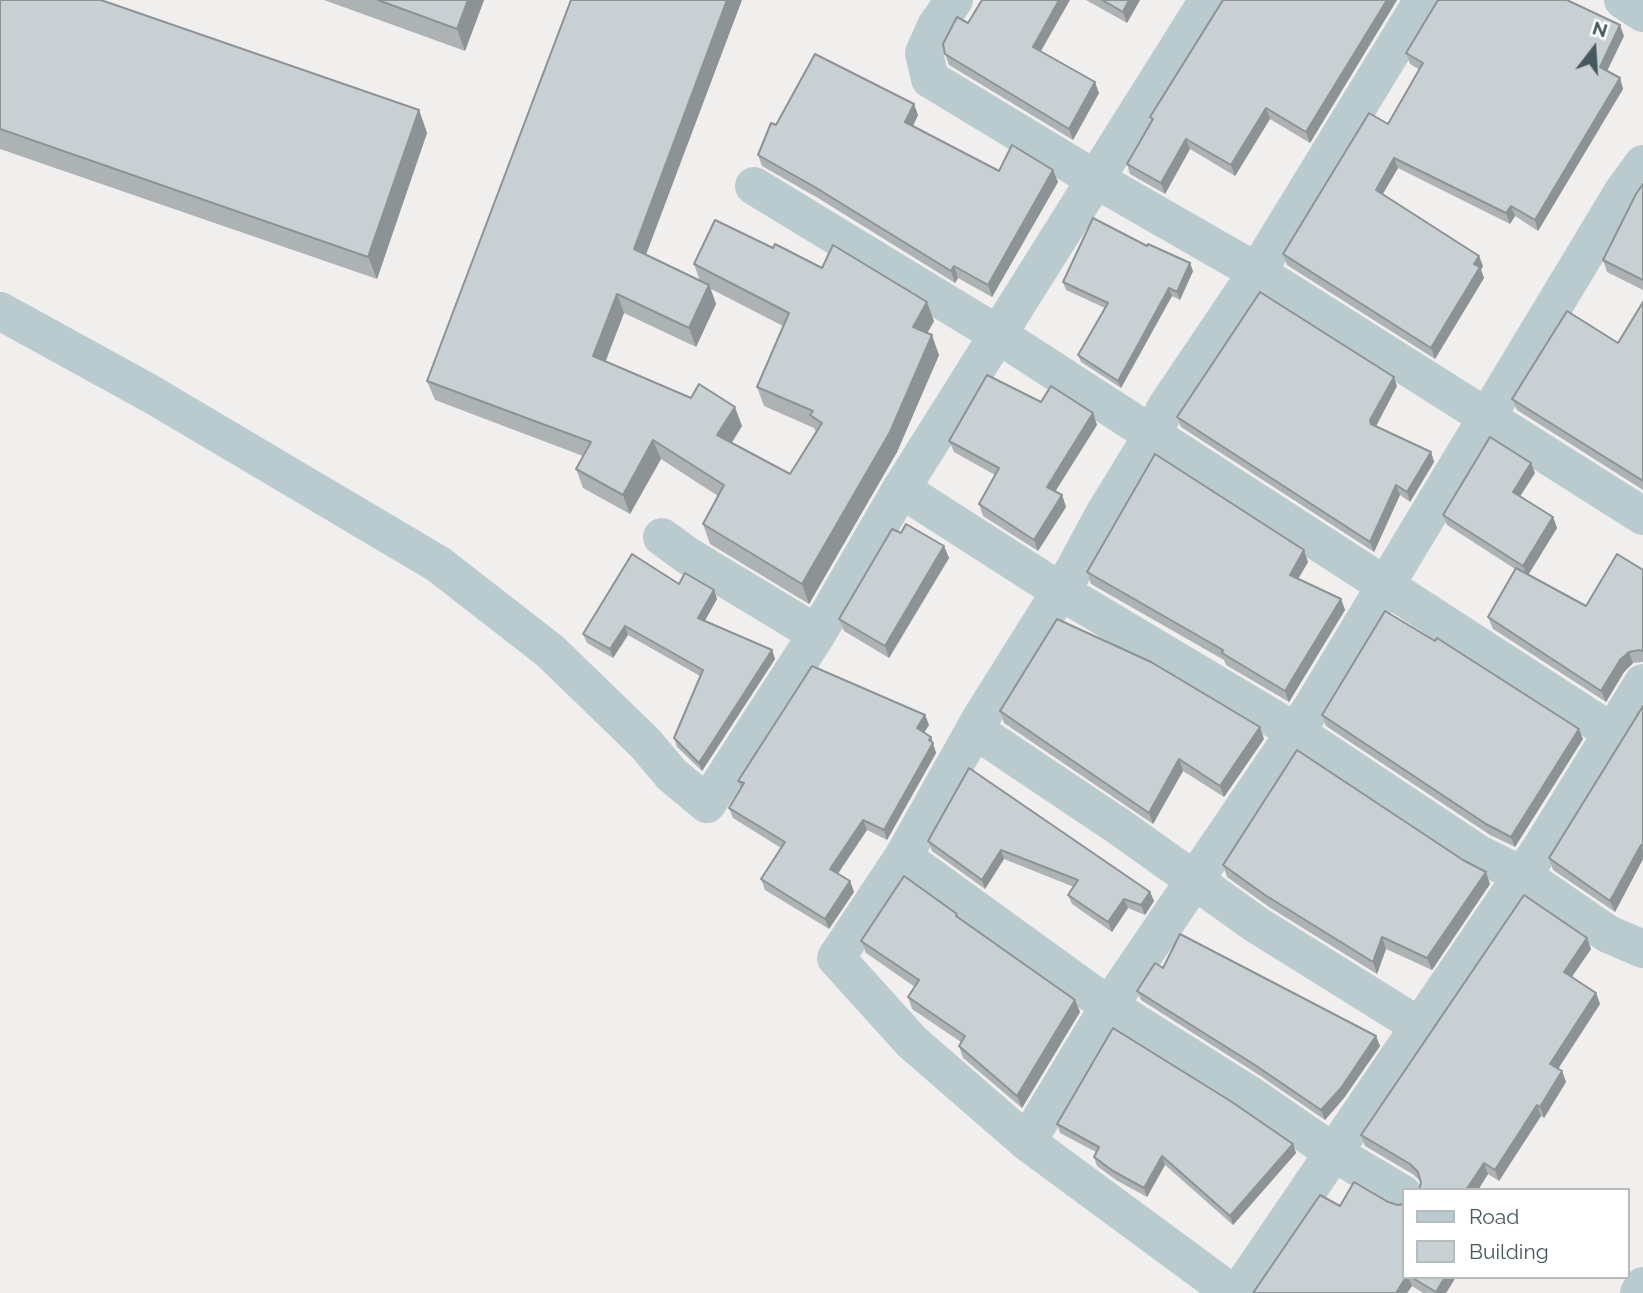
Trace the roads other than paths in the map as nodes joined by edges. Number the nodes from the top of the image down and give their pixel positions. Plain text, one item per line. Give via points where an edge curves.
1 (954, 0) edge
2 (1208, 0) edge
3 (1423, 0) edge
4 (1623, 0) edge
5 (1643, 13) edge
6 (1643, 164) edge
7 (1096, 179) junction
8 (754, 186) dead end
9 (1257, 272) junction
10 (0, 311) edge
11 (997, 334) junction
12 (1488, 417) junction
13 (1153, 434) junction
14 (901, 489) junction
15 (1643, 516) edge
16 (662, 537) dead end
17 (1386, 584) junction
18 (1060, 591) junction
19 (817, 634) junction
20 (1643, 683) edge
21 (975, 730) junction
22 (1624, 731) edge
23 (1296, 732) junction
24 (903, 857) junction
25 (1522, 875) junction
26 (1194, 881) junction
27 (1643, 949) edge
28 (1109, 1006) junction
29 (1419, 1026) junction
30 (1027, 1142) junction
31 (1334, 1153) junction
32 (1402, 1193) edge
33 (1643, 1286) edge
34 (1232, 1293) edge
35 (1238, 1293) edge
36 (1639, 1293) edge

1 - 7 street via 924,53 930,79
2 - 7 street
3 - 9 street
4 - 5 street
6 - 12 street
7 - 9 street
7 - 11 street
8 - 11 street
9 - 12 street
9 - 13 street via 1166,407
10 - 19 street via 174,407 438,564 550,651 707,804
11 - 13 street
11 - 14 street
12 - 15 street
12 - 17 street
13 - 17 street
13 - 18 street
14 - 18 street
14 - 19 street
16 - 19 street
17 - 22 street
17 - 23 street
18 - 21 street
18 - 23 street
20 - 22 street
21 - 24 street
21 - 26 street
22 - 25 street
23 - 25 street via 1479,854
23 - 26 street
24 - 28 street
24 - 30 street via 836,958 912,1042
25 - 27 street via 1608,934
25 - 29 street
26 - 28 street
26 - 29 street
28 - 30 street
28 - 31 street
29 - 31 street
30 - 34 street
31 - 32 street
31 - 35 street
33 - 36 street

